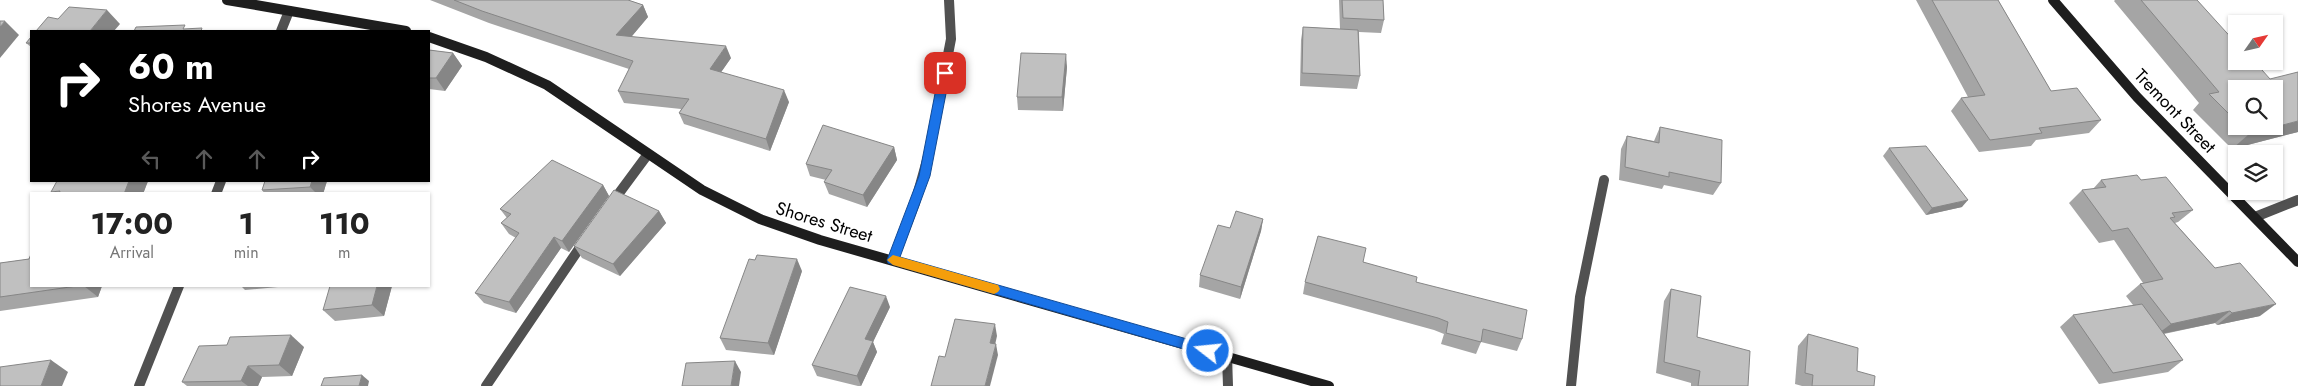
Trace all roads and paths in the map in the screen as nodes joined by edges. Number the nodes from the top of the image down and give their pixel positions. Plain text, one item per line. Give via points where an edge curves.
1 (227, 0) edge
2 (949, 0) edge
3 (2053, 0) edge
4 (289, 11) junction
5 (281, 30) edge
6 (400, 30) edge
7 (430, 37) edge
8 (648, 154) junction
9 (1604, 180) dead end
10 (2298, 200) edge
11 (607, 209) edge
12 (2255, 217) junction
13 (589, 233) edge
14 (893, 260) junction
15 (2298, 262) edge
16 (179, 287) edge
17 (1227, 356) junction
18 (139, 386) edge
19 (486, 386) edge
20 (1228, 386) edge
21 (1329, 386) edge
22 (1571, 386) edge

1 - 4 street
2 - 14 street via 951,39 930,153
3 - 12 street, Tremont Street via 2137,97
4 - 5 street
4 - 6 street
7 - 8 street, Shores Street via 493,60 547,85
8 - 11 street
8 - 14 street, Shores Street via 702,190 753,217 806,237
9 - 22 street via 1580,297
10 - 12 street
12 - 15 street, Tremont Street
13 - 19 street
14 - 17 street, Shores Street
16 - 18 street
17 - 20 street
17 - 21 street, Shores Street

